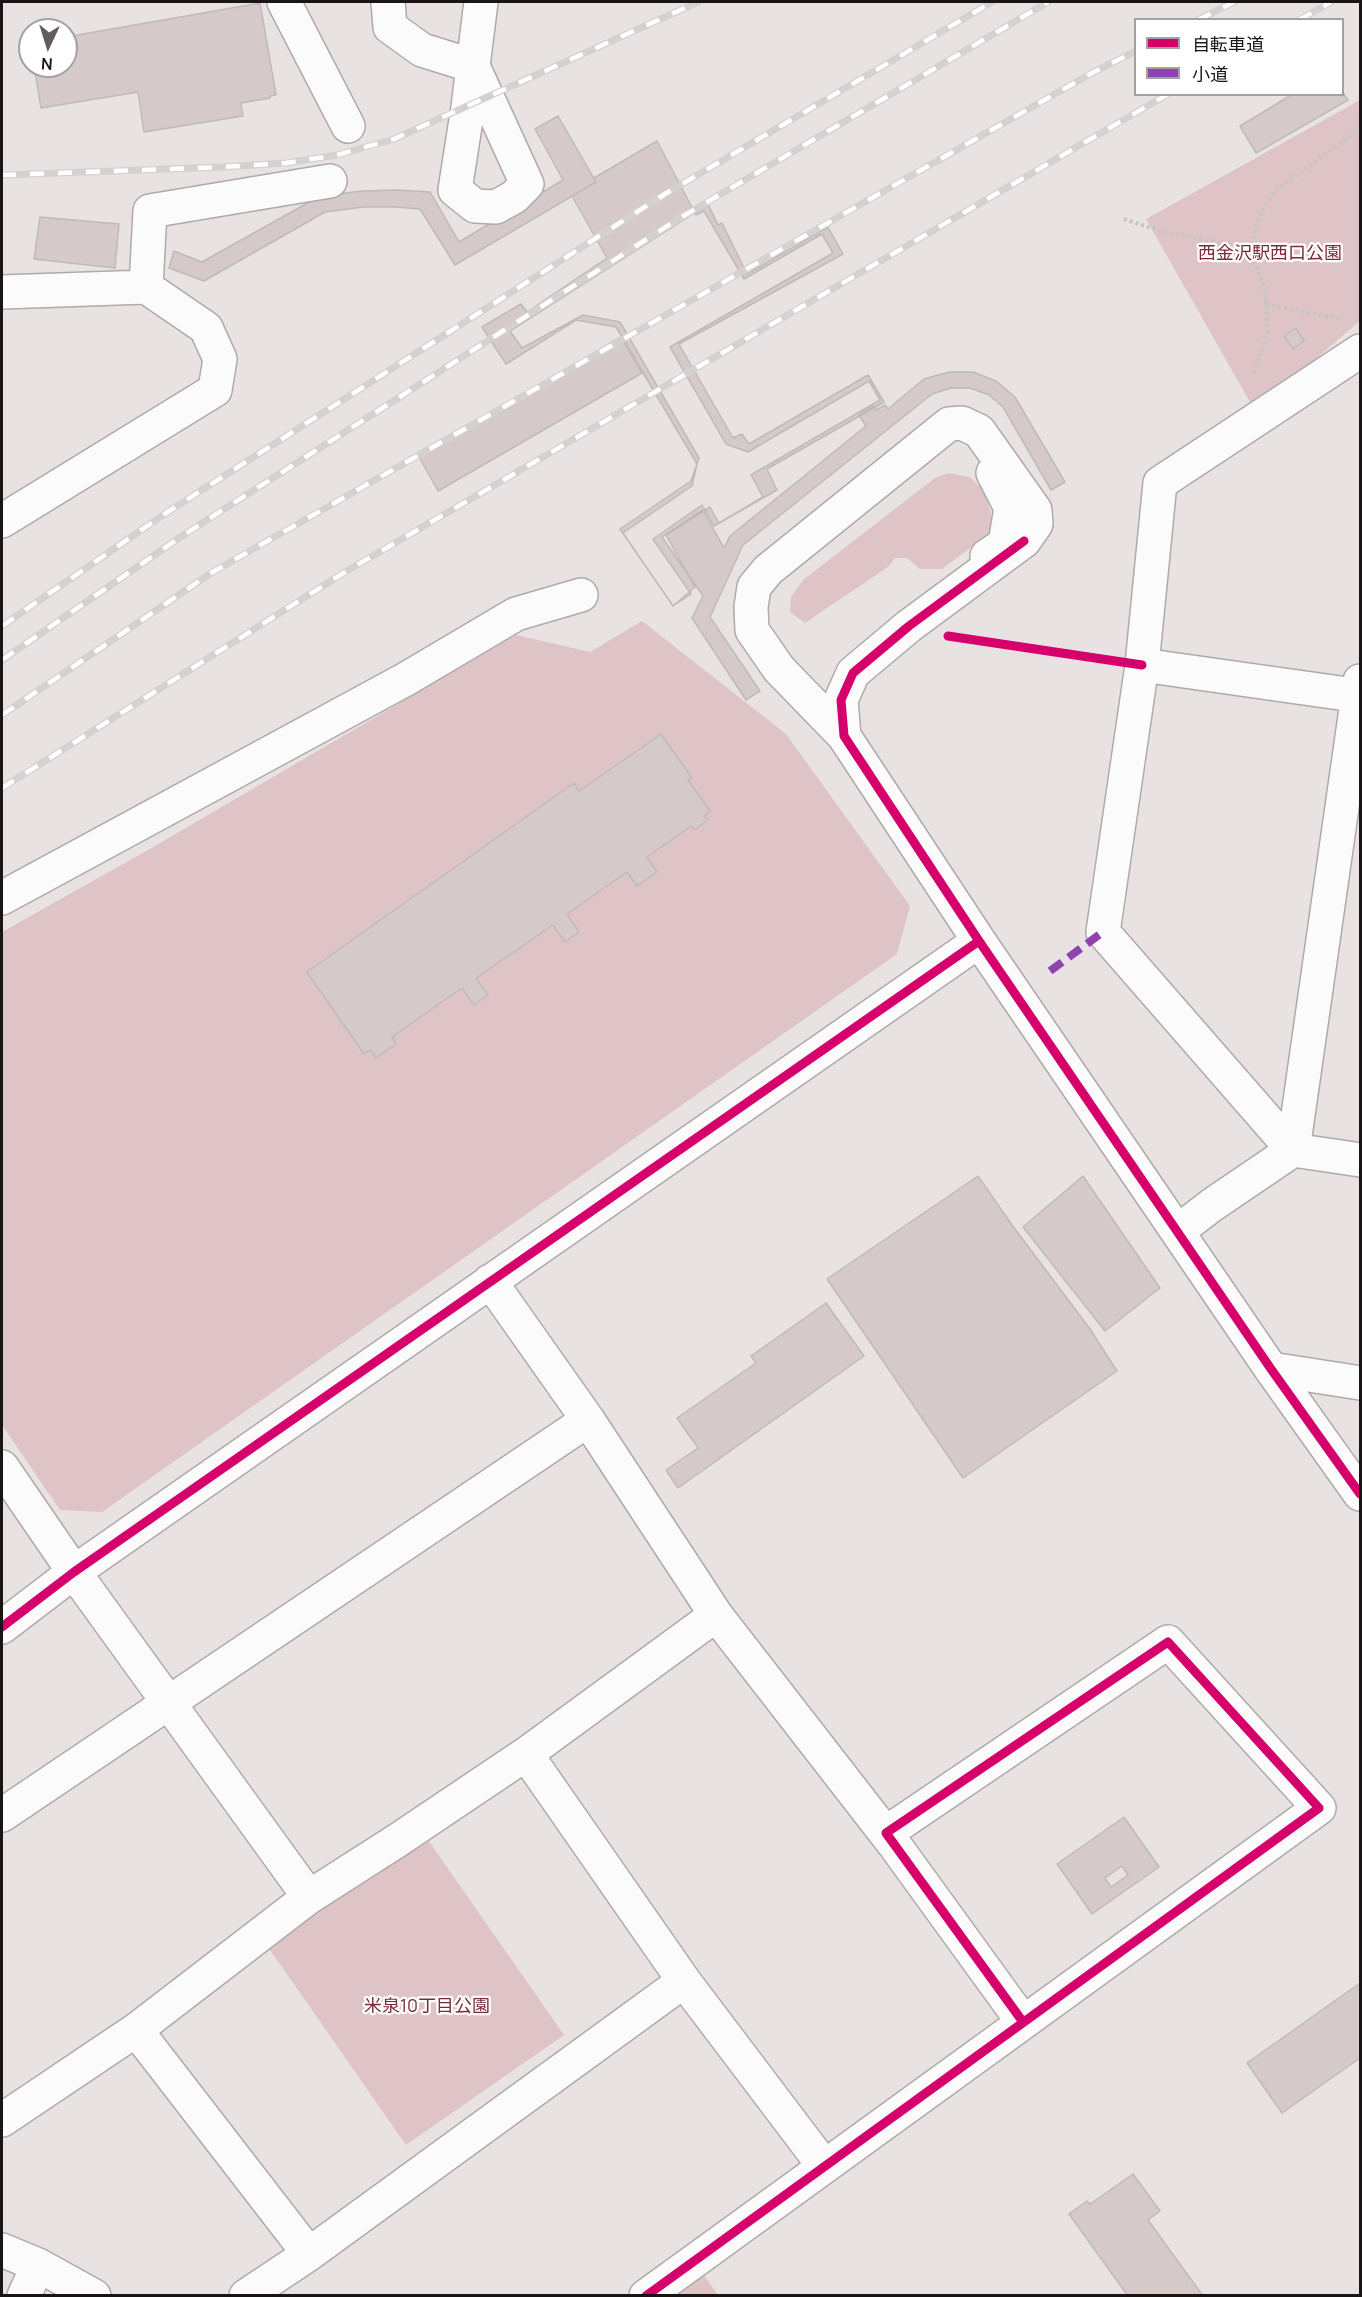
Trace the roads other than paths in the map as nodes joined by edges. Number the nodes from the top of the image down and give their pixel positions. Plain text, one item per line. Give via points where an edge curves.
1 (284, 2) edge
2 (388, 2) edge
3 (481, 2) edge
4 (348, 126) dead end
5 (330, 181) dead end
6 (146, 287) junction
7 (2, 292) edge
8 (1360, 351) edge
9 (2, 521) edge
10 (581, 595) dead end
11 (1142, 665) junction
12 (1360, 691) edge
13 (844, 736) junction
14 (2, 898) edge
15 (979, 941) junction
16 (1293, 1150) junction
17 (1360, 1160) edge
18 (1178, 1231) junction
19 (490, 1281) junction
20 (1271, 1369) junction
21 (1360, 1383) edge
22 (588, 1420) junction
23 (2, 1467) edge
24 (1360, 1494) edge
25 (74, 1572) junction
26 (716, 1615) junction
27 (2, 1627) edge
28 (168, 1702) junction
29 (526, 1754) junction
30 (2, 1815) edge
31 (893, 1843) junction
32 (309, 1897) junction
33 (684, 1981) junction
34 (1023, 2022) junction
35 (136, 2030) junction
36 (2, 2120) edge
37 (824, 2166) junction
38 (2, 2250) edge
39 (309, 2254) junction
40 (38, 2265) junction
41 (24, 2295) edge
42 (94, 2295) edge
43 (246, 2295) edge
44 (646, 2295) edge

1 - 4 street
2 - 3 street via 390,27 422,50 473,66
5 - 6 street via 150,211
6 - 7 street
6 - 9 street via 206,328 220,359 215,390
8 - 11 street via 1160,483
10 - 14 street via 516,614 406,679
11 - 12 street
11 - 16 street via 1103,932
12 - 16 street
13 - 13 street via 779,669 752,630 763,579 945,431 975,440 1011,508 1005,544 857,644
13 - 15 street
15 - 18 street
15 - 19 street
16 - 17 street
16 - 18 street
18 - 20 street
19 - 22 street
19 - 25 street
20 - 21 street
20 - 24 street
22 - 26 street
22 - 28 street
23 - 25 street
25 - 27 street
25 - 28 street
26 - 29 street
26 - 31 street
28 - 30 street
28 - 32 street
29 - 32 street
29 - 33 street
31 - 34 street
31 - 34 street via 886,1833 1168,1642 1319,1808
32 - 35 street
33 - 37 street
33 - 39 street
34 - 37 street
35 - 36 street
35 - 39 street
37 - 44 street
38 - 40 street
39 - 43 street
40 - 41 street
40 - 42 street

